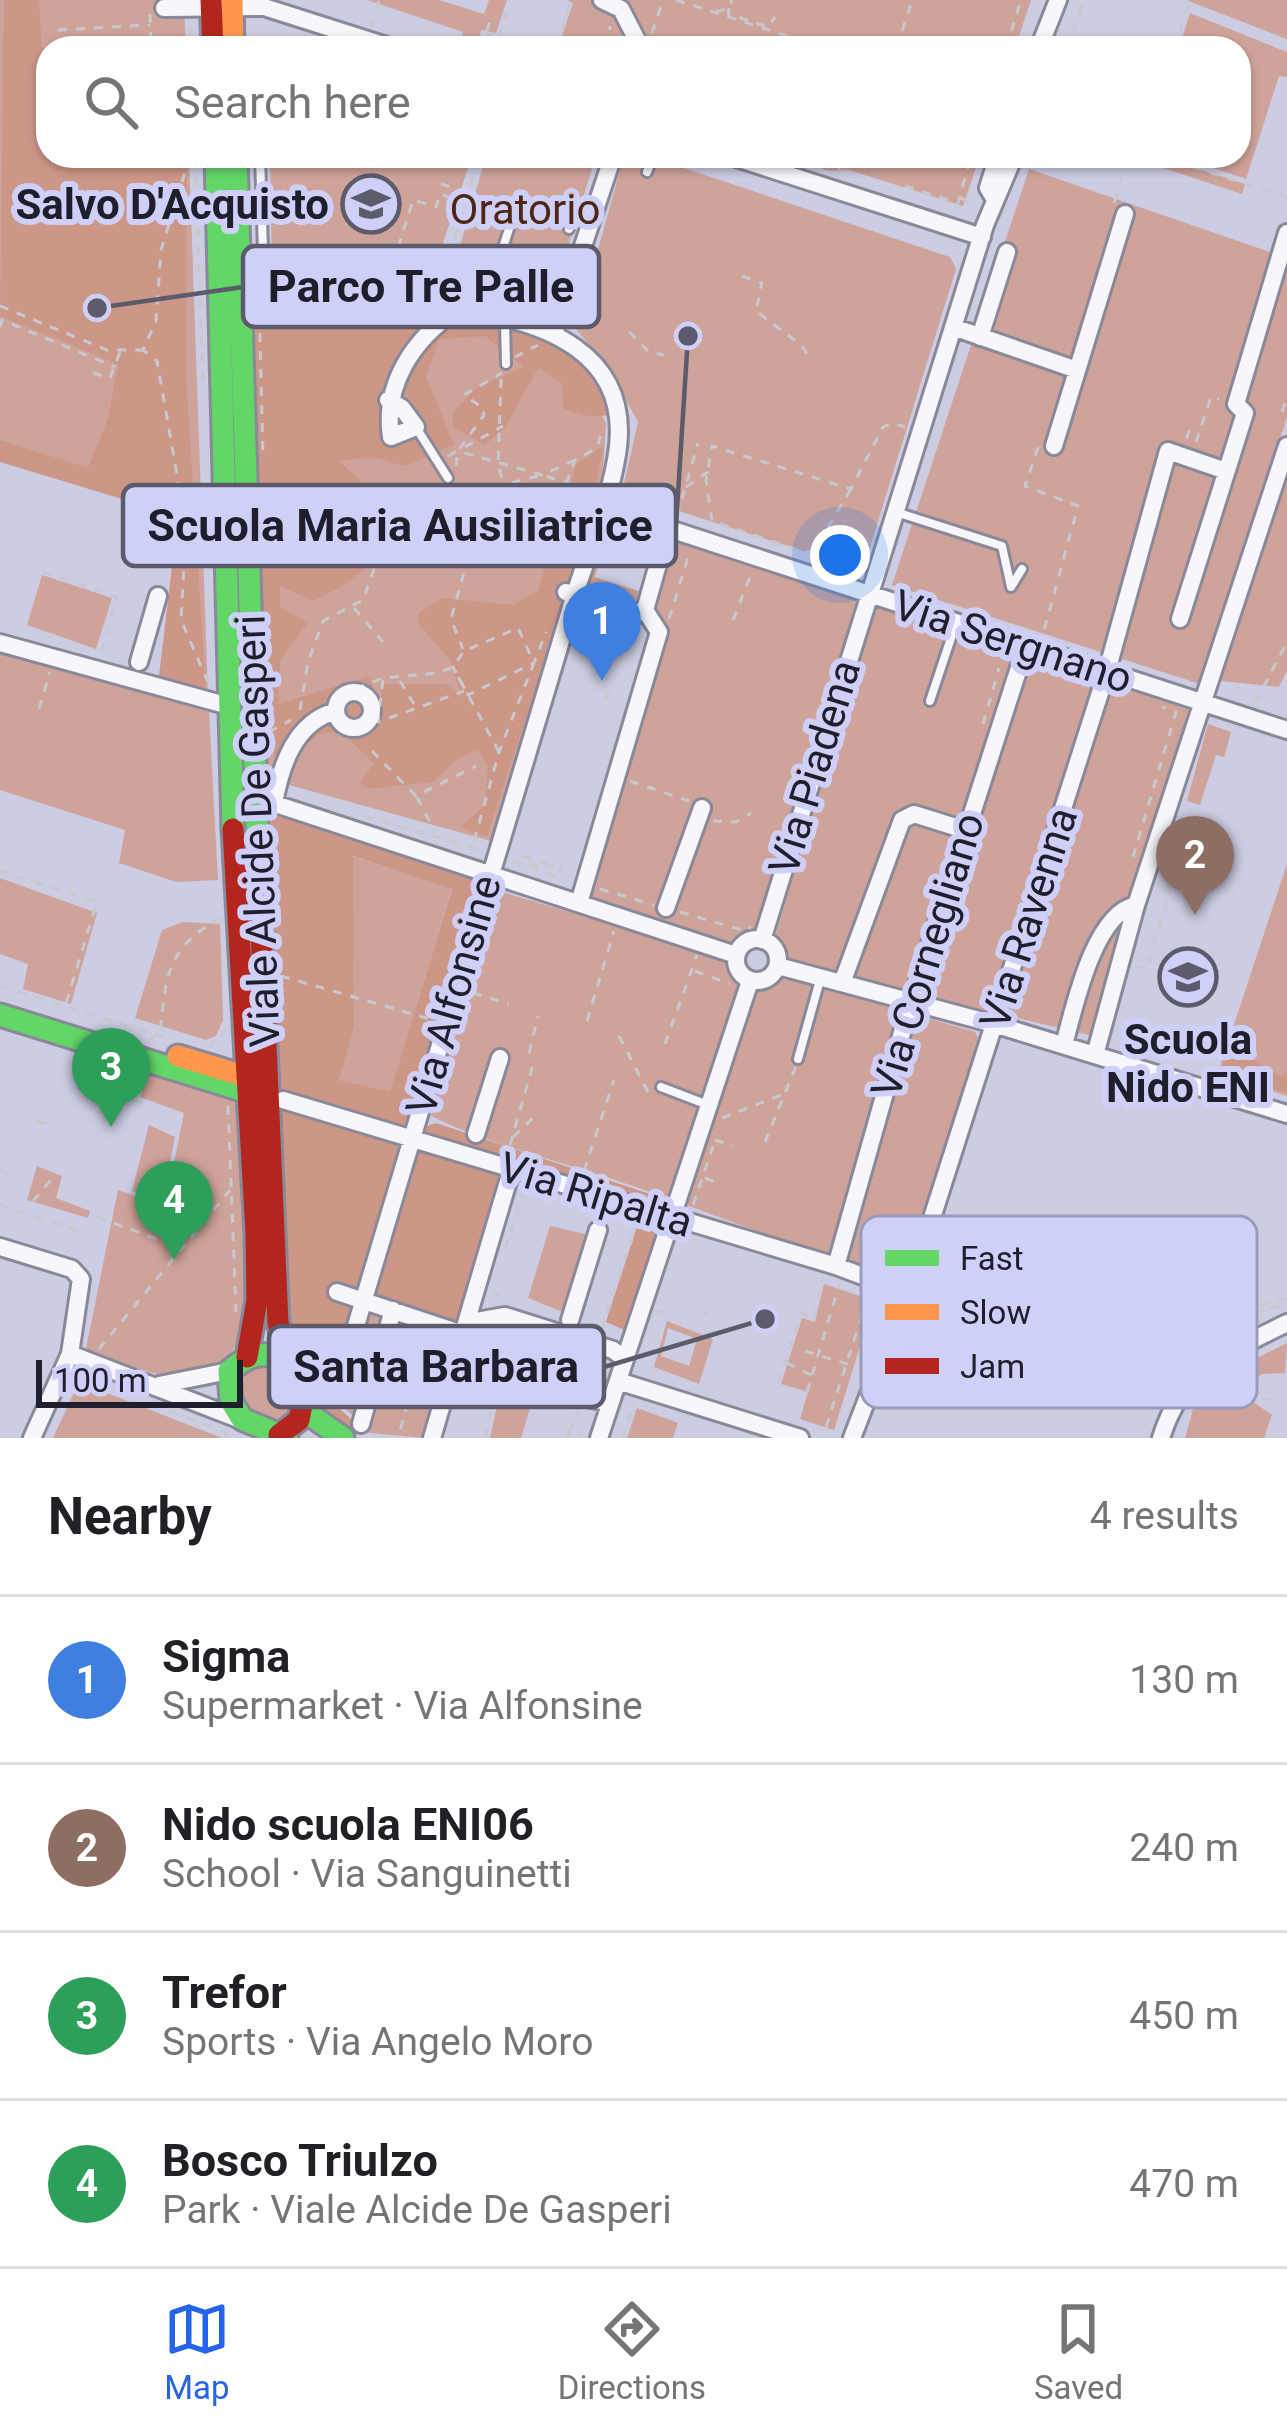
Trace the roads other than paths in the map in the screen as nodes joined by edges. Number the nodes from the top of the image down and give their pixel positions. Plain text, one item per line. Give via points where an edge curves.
1 (602, 0) edge
2 (157, 4) edge
3 (221, 4) edge
4 (215, 36) edge
5 (238, 36) edge
6 (355, 36) edge
7 (637, 36) edge
8 (216, 168) edge
9 (238, 168) edge
10 (259, 168) edge
11 (609, 168) edge
12 (648, 168) edge
13 (767, 168) edge
14 (994, 168) edge
15 (1010, 168) edge
16 (647, 172) dead end
17 (994, 198) junction
18 (1125, 214) dead end
19 (568, 230) dead end
20 (1287, 233) edge
21 (982, 237) junction
22 (253, 252) junction
23 (1007, 252) dead end
24 (502, 261) dead end
25 (529, 271) dead end
26 (377, 278) dead end
27 (479, 283) dead end
28 (571, 284) junction
29 (477, 312) junction
30 (503, 315) junction
31 (953, 327) junction
32 (550, 336) junction
33 (980, 337) junction
34 (506, 364) road end
35 (1077, 370) junction
36 (388, 400) junction
37 (416, 427) junction
38 (1046, 446) road end
39 (1287, 446) edge
40 (1226, 471) junction
41 (448, 478) road end
42 (604, 501) junction
43 (894, 511) junction
44 (672, 525) junction
45 (1022, 569) dead end
46 (570, 593) junction
47 (866, 595) junction
48 (158, 596) dead end
49 (645, 610) junction
50 (1180, 619) dead end
51 (956, 623) junction
52 (0, 643) edge
53 (1026, 646) junction
54 (139, 662) dead end
55 (1107, 671) junction
56 (930, 700) dead end
57 (232, 702) junction
58 (1204, 702) junction
59 (336, 711) dead end
60 (1287, 730) edge
61 (232, 799) junction
62 (266, 801) junction
63 (702, 808) dead end
64 (965, 830) junction
65 (488, 873) junction
66 (578, 903) junction
67 (1136, 905) junction
68 (666, 908) dead end
69 (759, 932) junction
70 (736, 955) junction
71 (778, 966) junction
72 (820, 977) junction
73 (842, 983) junction
74 (742, 985) junction
75 (0, 1000) edge
76 (911, 1002) junction
77 (0, 1015) edge
78 (236, 1024) junction
79 (994, 1024) junction
80 (1064, 1046) junction
81 (1095, 1055) junction
82 (204, 1057) junction
83 (500, 1058) dead end
84 (798, 1059) road end
85 (1118, 1063) junction
86 (1112, 1084) dead end
87 (661, 1087) dead end
88 (256, 1089) junction
89 (715, 1112) junction
90 (1287, 1114) edge
91 (476, 1134) dead end
92 (412, 1138) junction
93 (512, 1168) junction
94 (672, 1216) junction
95 (933, 1216) edge
96 (598, 1230) dead end
97 (0, 1247) edge
98 (836, 1266) junction
99 (861, 1275) edge
100 (338, 1292) dead end
101 (364, 1300) junction
102 (393, 1310) junction
103 (570, 1320) dead end
104 (1287, 1323) edge
105 (463, 1334) junction
106 (1257, 1339) edge
107 (70, 1354) junction
108 (247, 1357) junction
109 (625, 1359) junction
110 (287, 1361) junction
111 (229, 1372) junction
112 (618, 1381) junction
113 (159, 1385) junction
114 (335, 1396) dead end
115 (610, 1403) junction
116 (863, 1408) edge
117 (1172, 1408) edge
118 (302, 1409) junction
119 (240, 1429) edge
120 (352, 1431) edge
121 (283, 1437) edge
122 (32, 1438) edge
123 (432, 1438) edge
124 (599, 1438) edge
125 (800, 1438) edge
126 (852, 1438) edge
127 (1161, 1438) edge

1 - 7 street via 621,9
2 - 3 street
3 - 4 street
3 - 5 street
3 - 6 street via 264,7
8 - 57 street, Viale Alcide De Gasperi
9 - 22 street, Viale Alcide De Gasperi
10 - 22 lane
11 - 28 street
12 - 16 lane
13 - 21 street
14 - 17 street via 988,188
15 - 17 street
17 - 21 street, Via Piadena
18 - 35 street
19 - 24 lane via 572,218 518,201
20 - 40 street via 1236,404 1245,413
21 - 31 street, Via Piadena
22 - 26 lane
22 - 57 street, Viale Alcide De Gasperi
23 - 33 street
25 - 28 lane
27 - 29 lane
28 - 32 street
29 - 30 street, Via Alfonsine
29 - 36 street, Via Alfonsine via 457,310 423,333
30 - 32 street, Via Alfonsine
30 - 34 lane
31 - 33 street
31 - 43 street, Via Piadena
32 - 42 street, Via Alfonsine via 584,352 615,404 618,455
33 - 35 street
35 - 38 street
36 - 37 street
36 - 37 street via 391,437
37 - 41 lane
39 - 58 street
40 - 50 street
40 - 55 street, Via Ravenna via 1168,451
42 - 44 street, Via Sergnano
42 - 46 street, Via Alfonsine
43 - 45 lane via 999,544 1011,587
43 - 47 street, Via Piadena
44 - 47 street, Via Sergnano
44 - 49 street
46 - 49 street
46 - 65 street, Via Alfonsine
47 - 51 street, Via Sergnano
47 - 69 street, Via Piadena
48 - 54 street
49 - 66 street via 659,632
51 - 53 street, Via Sergnano
51 - 56 lane
52 - 57 street
53 - 55 street, Via Sergnano
53 - 64 street, Via Cornegliano
55 - 58 street, Via Sergnano
55 - 79 street, Via Ravenna
57 - 61 street, Viale Alcide De Gasperi
57 - 62 street, Viale Alcide De Gasperi
58 - 60 street, Via Sergnano
58 - 67 street
59 - 62 street via 301,733
61 - 62 street
61 - 78 street, Viale Alcide De Gasperi
62 - 65 street
62 - 88 street, Viale Alcide De Gasperi
63 - 68 street
64 - 73 street via 914,814 902,820
64 - 76 street, Via Cornegliano
65 - 66 street
65 - 92 street, Via Alfonsine
66 - 70 street
67 - 80 street via 1113,916 1101,935
67 - 81 street
69 - 70 street
69 - 71 street
70 - 74 street
71 - 72 street
71 - 74 street via 767,980
72 - 73 street
72 - 84 lane
73 - 76 street
74 - 89 street
75 - 82 street
76 - 79 street
76 - 98 street, Via Cornegliano
77 - 88 street
78 - 82 street via 226,1054
78 - 88 street, Viale Alcide De Gasperi
79 - 80 street
79 - 95 street, Via Ravenna
80 - 81 street
81 - 85 street
82 - 88 street
83 - 91 street
85 - 86 street
85 - 90 street
87 - 89 lane
88 - 92 street, Via Ripalta
88 - 108 street, Viale Alcide De Gasperi via 256,1300
88 - 110 street, Viale Alcide De Gasperi
89 - 94 street
92 - 93 street, Via Ripalta
92 - 101 street, Via Alfonsine
93 - 94 street, Via Ripalta
93 - 105 street
94 - 98 street, Via Ripalta
94 - 109 street
96 - 103 street
97 - 107 street via 79,1274
98 - 99 street, Via Ripalta
100 - 101 street
101 - 102 street
101 - 114 street, Via Alfonsine
102 - 105 street
102 - 120 street
104 - 106 street
105 - 109 street via 471,1322 505,1316
105 - 115 street via 470,1356 505,1381
105 - 123 street
107 - 113 street
107 - 122 street
108 - 110 street via 259,1352
108 - 111 street
109 - 112 street
110 - 118 street
111 - 113 street
111 - 119 street
112 - 115 street
112 - 125 street
113 - 119 street
115 - 124 street
116 - 126 street, Via Ravenna
117 - 127 street
118 - 120 street
118 - 121 street
119 - 121 street

